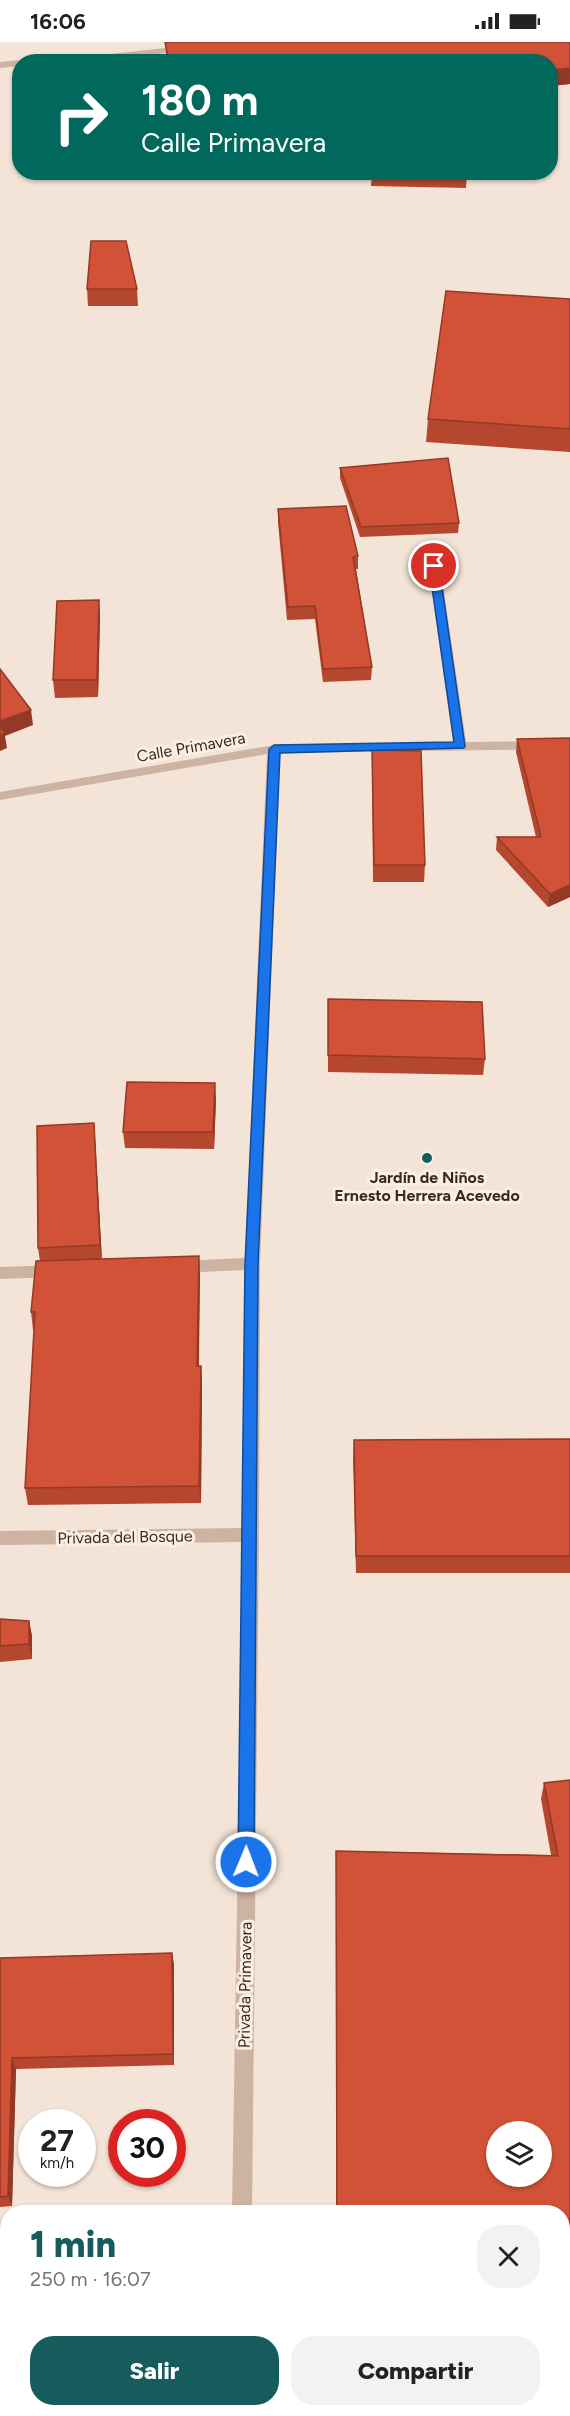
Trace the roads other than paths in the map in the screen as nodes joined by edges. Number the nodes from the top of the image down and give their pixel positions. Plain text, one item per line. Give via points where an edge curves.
1 (190, 49) edge
2 (133, 54) edge
3 (430, 544) dead end
4 (570, 745) edge
5 (460, 746) junction
6 (274, 749) junction
7 (0, 796) edge
8 (252, 1264) junction
9 (168, 1267) edge
10 (72, 1270) edge
11 (0, 1273) edge
12 (250, 1535) junction
13 (0, 1538) edge
14 (242, 2205) edge

1 - 2 street
3 - 5 street
4 - 5 street, Calle Primavera
5 - 6 street, Calle Primavera
6 - 7 street, Calle Primavera
6 - 8 street, Privada Primavera
8 - 9 street
8 - 12 street, Privada Primavera
10 - 11 street
12 - 13 street, Privada del Bosque
12 - 14 street, Privada Primavera

